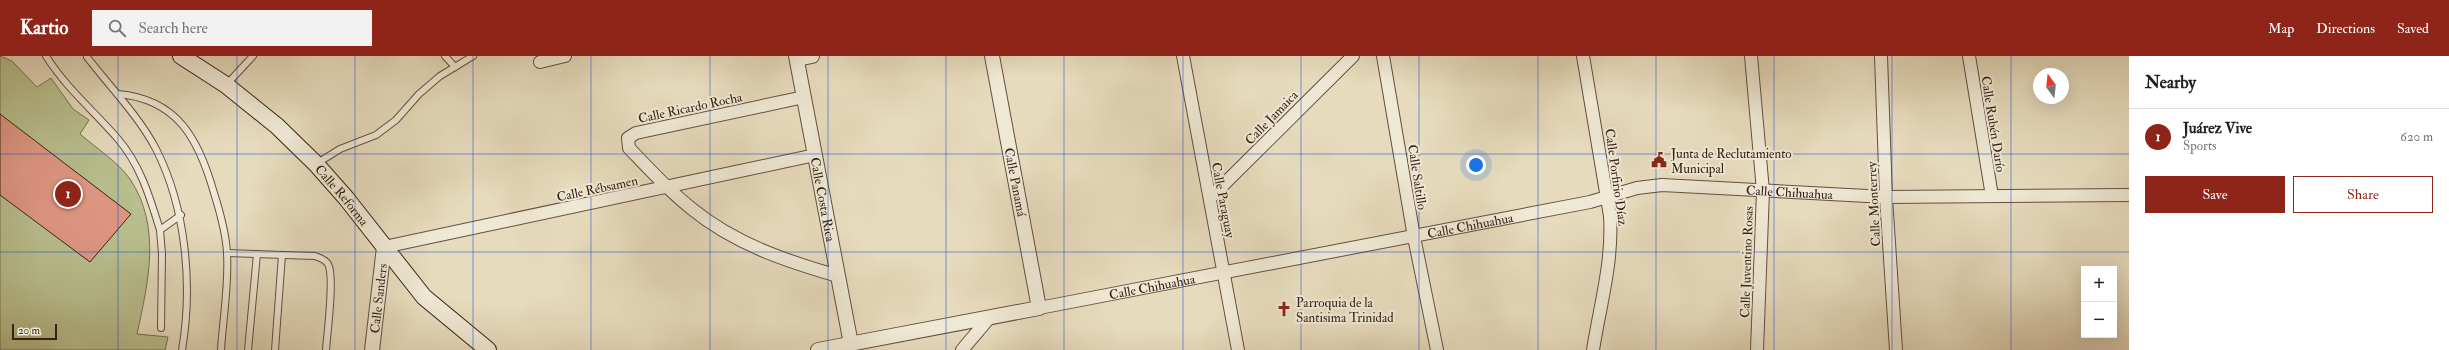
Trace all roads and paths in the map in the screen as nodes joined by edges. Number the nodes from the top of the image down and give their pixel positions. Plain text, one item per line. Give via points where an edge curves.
1 (46, 56) edge
2 (87, 56) edge
3 (181, 56) edge
4 (253, 56) edge
5 (445, 56) edge
6 (474, 56) edge
7 (565, 56) edge
8 (812, 56) edge
9 (992, 56) edge
10 (1183, 56) edge
11 (1352, 56) edge
12 (1383, 56) edge
13 (1583, 56) edge
14 (1751, 56) edge
15 (1881, 56) edge
16 (1969, 56) edge
17 (796, 57) edge
18 (540, 62) dead end
19 (455, 67) junction
20 (226, 85) junction
21 (118, 94) junction
22 (804, 97) junction
23 (815, 155) junction
24 (316, 164) junction
25 (667, 188) junction
26 (1763, 191) junction
27 (2129, 195) edge
28 (1992, 196) junction
29 (1886, 197) junction
30 (1210, 198) junction
31 (1607, 198) junction
32 (181, 215) junction
33 (160, 230) junction
34 (1414, 237) junction
35 (384, 247) junction
36 (227, 253) junction
37 (257, 254) junction
38 (282, 255) junction
39 (1224, 273) junction
40 (838, 276) junction
41 (1040, 308) junction
42 (990, 317) junction
43 (161, 328) dead end
44 (851, 344) junction
45 (182, 350) edge
46 (221, 350) edge
47 (248, 350) edge
48 (275, 350) edge
49 (326, 350) edge
50 (372, 350) edge
51 (488, 350) edge
52 (818, 350) edge
53 (962, 350) edge
54 (1238, 350) edge
55 (1437, 350) edge
56 (1593, 350) edge
57 (1757, 350) edge
58 (1896, 350) edge

1 - 33 lane via 71,90 119,140 134,162 146,183
2 - 21 lane
3 - 20 main road, Calle Reforma
4 - 20 lane
5 - 19 lane
6 - 19 lane
7 - 18 street
8 - 17 street
9 - 41 street, Calle Panamá
10 - 30 street, Calle Paraguay
11 - 30 street, Calle Jamaica
12 - 34 street, Calle Saltillo
13 - 31 street, Calle Porfirio Díaz
14 - 26 street, Calle Juventino Rosas
15 - 29 street, Calle Monterrey
16 - 28 street, Calle Rubén Darío
17 - 22 street, Calle Costa Rica
19 - 24 lane via 419,94 396,120 376,135 340,149
20 - 24 main road, Calle Reforma via 277,126
21 - 32 lane via 155,148
21 - 36 lane via 137,96 154,102 189,131 210,178 224,230
22 - 23 street, Calle Costa Rica
22 - 25 street, Calle Ricardo Rocha via 631,135 627,142 629,148
23 - 25 street, Calle Rébsamen
23 - 40 street, Calle Costa Rica
24 - 35 main road, Calle Reforma
25 - 35 street, Calle Rébsamen
25 - 40 street, Calle Ricardo Rocha via 704,218 739,239 792,263
26 - 29 street, Calle Chihuahua
26 - 31 street, Calle Chihuahua via 1662,185 1637,188
26 - 57 street, Calle Juventino Rosas
27 - 28 street, Calle Chihuahua
28 - 29 street, Calle Chihuahua
29 - 58 street, Calle Monterrey
30 - 39 street, Calle Paraguay
31 - 34 street, Calle Chihuahua
31 - 56 street, Calle Porfirio Díaz via 1611,248
32 - 33 lane
32 - 45 lane via 186,318
33 - 43 lane
34 - 39 street, Calle Chihuahua
34 - 55 street, Calle Saltillo
35 - 50 street, Calle Sanders
35 - 51 main road, Calle Reforma via 424,296
36 - 37 lane
36 - 46 lane
37 - 38 lane
37 - 47 lane
38 - 48 lane
38 - 49 lane via 316,256 328,264 331,276
39 - 41 street, Calle Chihuahua
39 - 54 street, Calle Paraguay
40 - 44 street, Calle Costa Rica
41 - 42 street, Calle Chihuahua
42 - 44 street, Calle Chihuahua
42 - 53 street
44 - 52 street, Calle Chihuahua

